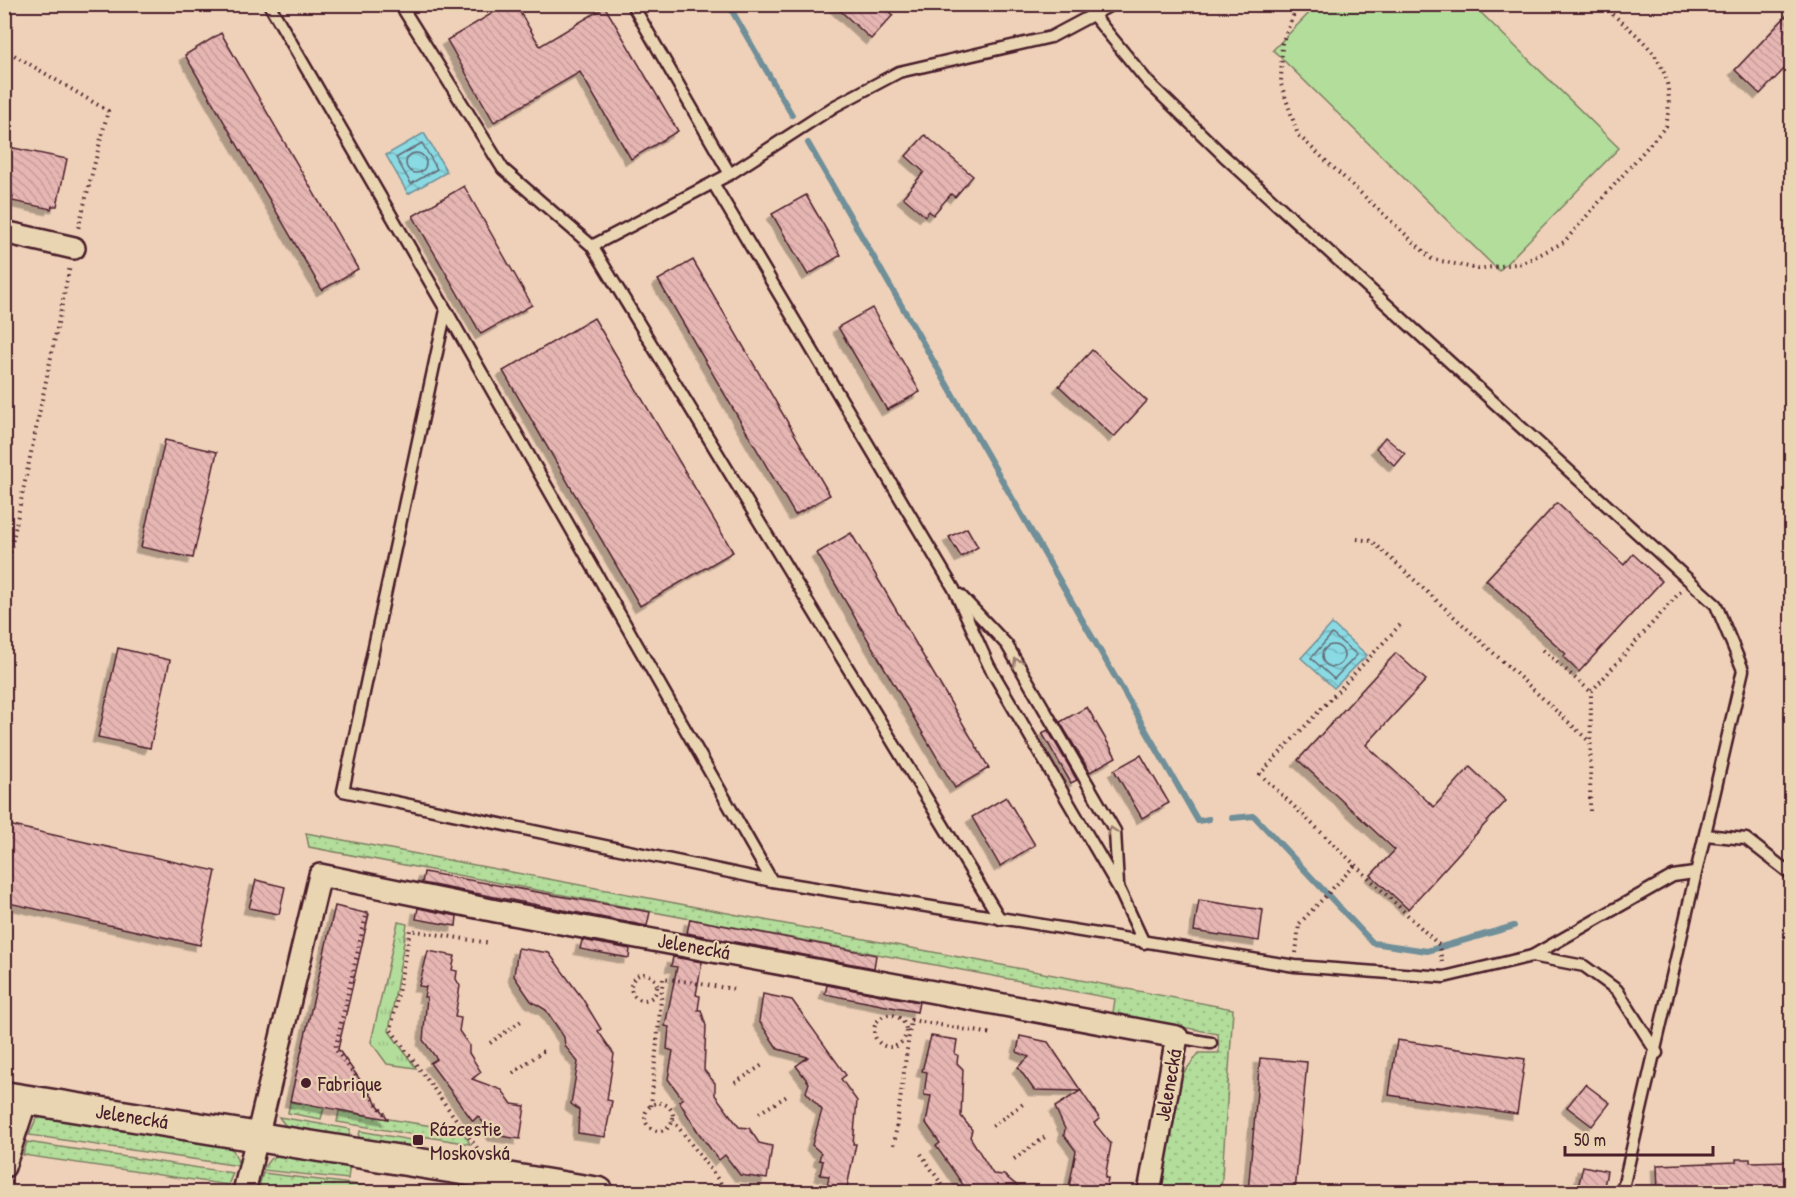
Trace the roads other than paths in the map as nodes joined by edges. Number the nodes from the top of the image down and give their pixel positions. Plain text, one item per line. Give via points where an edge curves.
1 (269, 4) edge
2 (400, 4) edge
3 (632, 4) edge
4 (1113, 4) edge
5 (1094, 16) junction
6 (730, 174) junction
7 (713, 183) junction
8 (4, 232) edge
9 (592, 246) junction
10 (74, 248) road end
11 (446, 310) junction
12 (954, 589) junction
13 (1705, 835) junction
14 (1694, 873) junction
15 (1791, 875) edge
16 (772, 881) junction
17 (1119, 889) junction
18 (1000, 919) junction
19 (1144, 943) junction
20 (1532, 956) junction
21 (1177, 1037) junction
22 (1211, 1043) dead end
23 (1657, 1053) junction
24 (15, 1098) edge
25 (259, 1137) junction
26 (4, 1167) edge
27 (503, 1185) edge
28 (244, 1192) edge
29 (599, 1192) edge
30 (1149, 1192) edge
31 (1622, 1192) edge

1 - 11 lane
2 - 9 lane via 503,169
3 - 6 lane
4 - 5 lane
5 - 6 lane via 1051,37 899,72 835,106
5 - 13 lane via 1148,82 1224,156 1716,605 1743,670
6 - 7 lane
7 - 9 lane
7 - 12 lane
8 - 10 street
9 - 18 lane
11 - 16 lane
11 - 16 lane via 343,791
12 - 17 lane via 988,666
17 -> 12 lane via 1115,831 1007,645
13 - 14 lane
13 - 15 lane via 1746,839
14 - 20 lane via 1673,876
14 - 23 lane
16 - 18 lane
17 - 19 lane
18 - 19 lane
19 - 20 lane via 1295,966 1444,977
20 - 23 lane via 1584,966 1617,990
21 - 22 lane
21 - 25 street, Jelenecká via 320,875
21 - 30 street, Jelenecká
23 - 31 lane
24 - 25 street, Jelenecká
24 - 26 street
25 - 27 street, Jelenecká
25 - 28 street
27 - 29 street, Jelenecká

